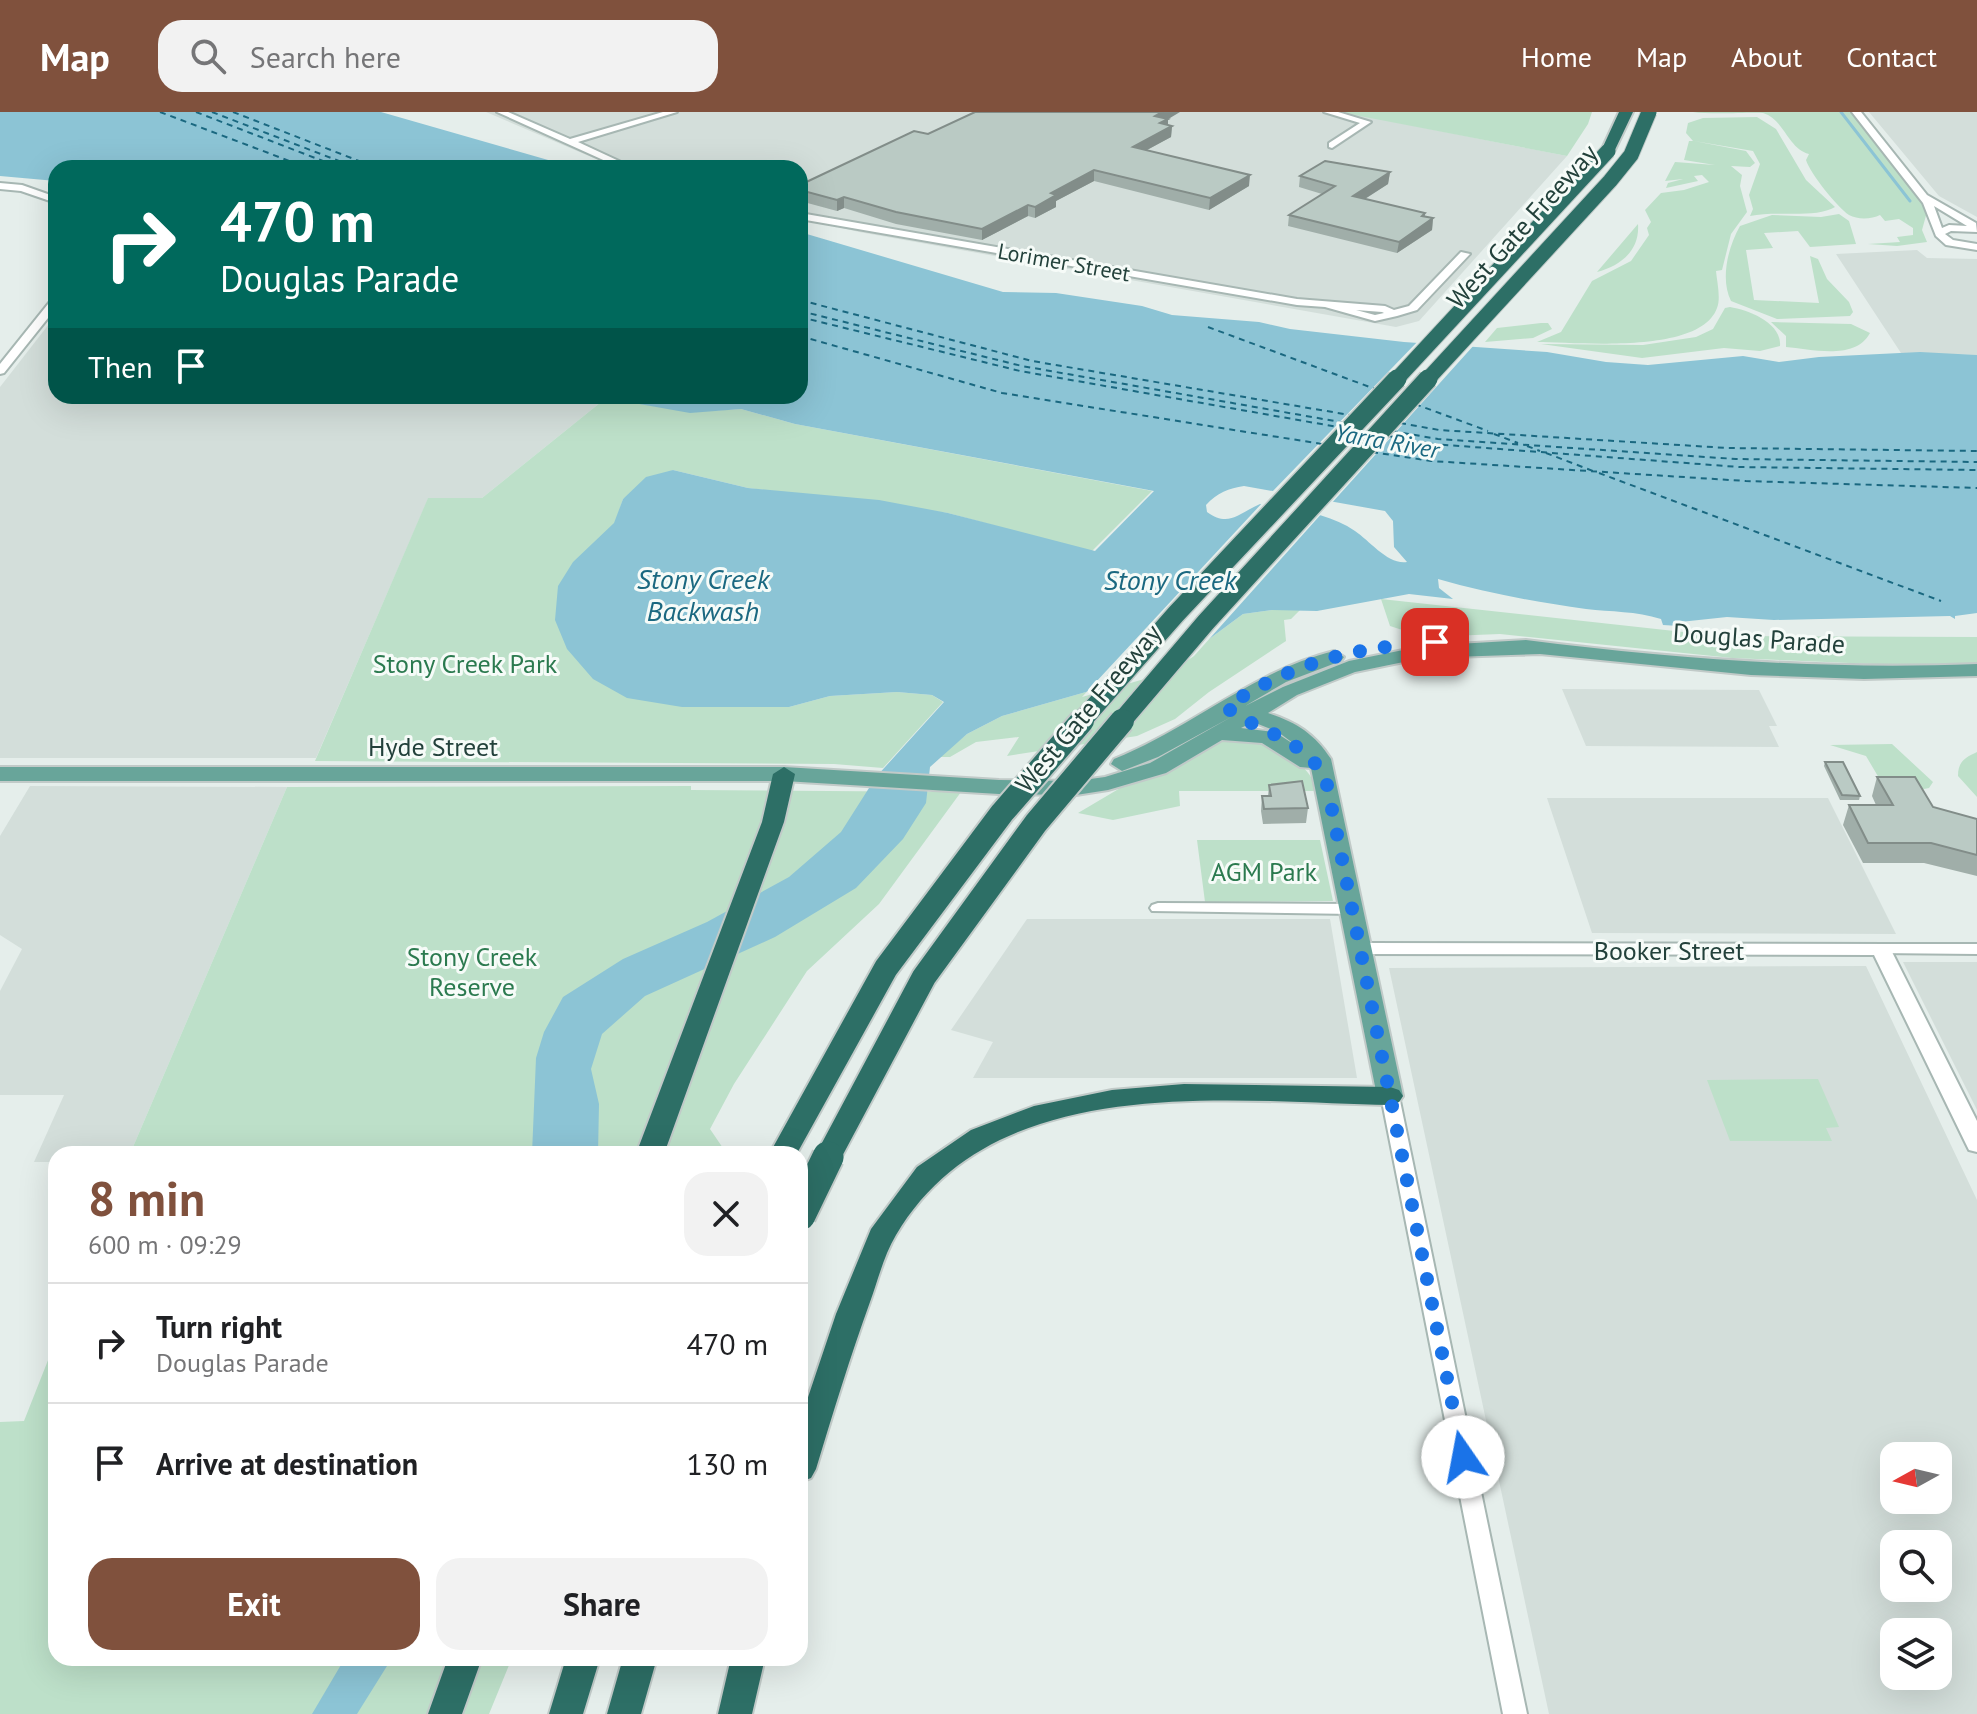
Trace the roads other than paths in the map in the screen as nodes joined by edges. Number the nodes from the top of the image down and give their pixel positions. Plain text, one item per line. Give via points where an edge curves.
1 (501, 112) edge
2 (673, 112) edge
3 (1328, 112) edge
4 (1626, 112) edge
5 (1649, 112) edge
6 (1856, 112) edge
7 (570, 142) junction
8 (1332, 145) dead end
9 (611, 160) edge
10 (0, 186) edge
11 (1920, 192) junction
12 (48, 197) edge
13 (808, 217) edge
14 (1977, 228) edge
15 (1939, 234) junction
16 (1977, 247) edge
17 (1465, 254) dead end
18 (1420, 299) junction
19 (1329, 306) junction
20 (1381, 309) junction
21 (48, 311) edge
22 (1393, 314) junction
23 (0, 371) edge
24 (1539, 648) junction
25 (1977, 670) edge
26 (1335, 672) junction
27 (1239, 713) junction
28 (1284, 726) junction
29 (1218, 733) junction
30 (1322, 773) junction
31 (0, 774) edge
32 (784, 774) junction
33 (867, 778) joint
34 (940, 782) junction
35 (1158, 908) dead end
36 (1353, 909) junction
37 (1362, 949) junction
38 (1881, 949) junction
39 (1977, 949) edge
40 (1390, 1096) junction
41 (1977, 1144) edge
42 (653, 1146) edge
43 (787, 1146) edge
44 (808, 1199) edge
45 (808, 1444) edge
46 (462, 1666) edge
47 (581, 1666) edge
48 (638, 1666) edge
49 (746, 1666) edge
50 (445, 1714) edge
51 (566, 1714) edge
52 (624, 1714) edge
53 (735, 1714) edge
54 (1515, 1714) edge

1 - 7 street
2 - 7 street
3 - 8 street via 1367,122
4 - 43 highway, West Gate Freeway, bridge via 1608,151 1587,177 1176,614 1002,813 886,968
5 - 44 highway, West Gate Freeway, bridge via 1631,155 1610,181 1206,622 1036,823 924,977
6 - 11 street
7 - 9 street
10 - 12 street
11 - 14 street
11 - 15 street via 1933,211
13 - 19 street, Lorimer Street
14 - 15 street via 1949,228
15 - 16 street via 1950,243
17 - 18 street
18 - 20 street
18 - 22 street via 1409,310
19 - 20 street, Lorimer Street
19 - 22 street, Lorimer Street via 1371,318
20 - 22 street, Lorimer Street
21 - 23 street
24 - 25 main road, Douglas Parade via 1788,671
24 - 26 main road, Douglas Parade via 1423,652
24 - 27 main road, Douglas Parade via 1435,642 1359,651 1285,672
26 - 27 main road, Douglas Parade
26 - 28 main road via 1301,695
27 - 28 main road
27 - 29 main road, Douglas Parade
27 - 30 main road via 1287,739
27 - 34 main road, Douglas Parade via 1114,767 1050,778
28 - 30 main road via 1314,747
29 - 30 main road via 1273,739
29 - 34 main road, Douglas Parade via 1158,768 1100,784 1033,789
30 - 36 main road
31 - 32 main road, Hyde Street
32 - 33 main road, Hyde Street
32 - 42 highway via 773,822
33 - 34 main road, Douglas Parade
35 - 36 street
36 - 37 main road
37 - 38 street, Booker Street
37 - 40 main road
38 - 39 street, Booker Street
38 - 41 street
40 - 45 highway via 1091,1100 1027,1117 961,1149 919,1183 881,1237
40 - 54 street
46 - 50 highway
47 - 51 highway
48 - 52 highway
49 - 53 highway

